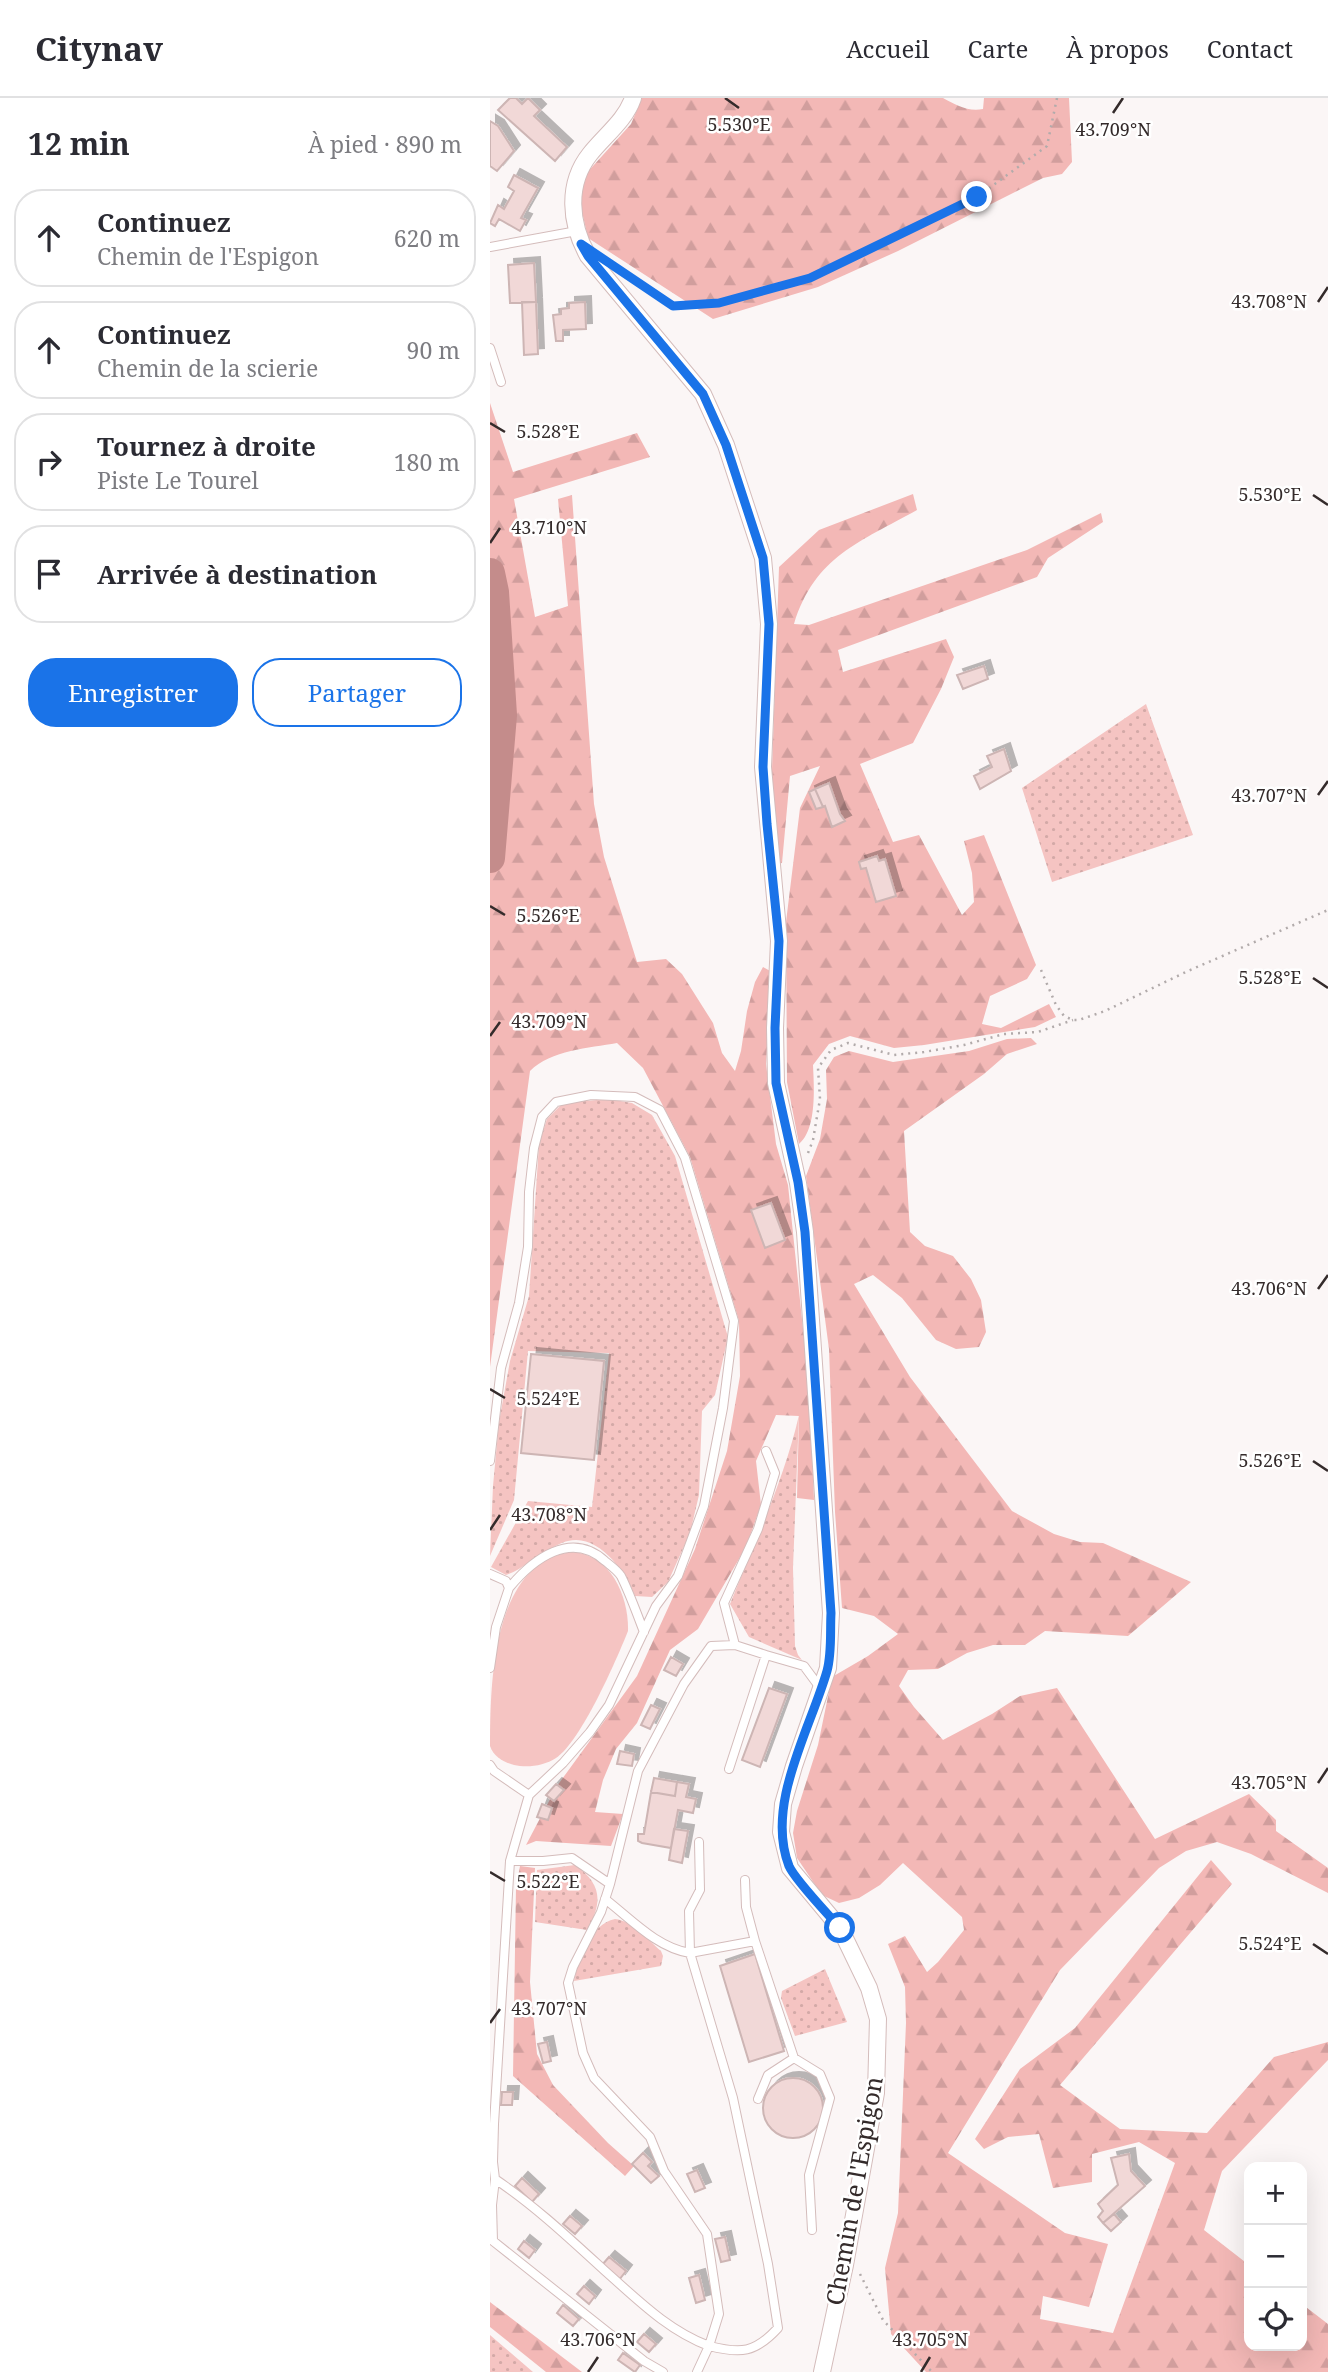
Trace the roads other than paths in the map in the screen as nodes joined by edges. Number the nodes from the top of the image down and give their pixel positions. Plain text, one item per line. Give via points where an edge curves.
1 (633, 98) edge
2 (578, 231) junction
3 (490, 247) edge
4 (490, 348) edge
5 (501, 382) dead end
6 (766, 1451) dead end
7 (490, 1461) edge
8 (490, 1574) edge
9 (509, 1588) junction
10 (644, 1632) junction
11 (735, 1645) junction
12 (766, 1655) junction
13 (490, 1668) edge
14 (821, 1689) junction
15 (490, 1765) edge
16 (729, 1769) dead end
17 (529, 1795) junction
18 (699, 1842) dead end
19 (510, 1861) junction
20 (745, 1880) dead end
21 (610, 1884) junction
22 (605, 1899) junction
23 (755, 1941) junction
24 (690, 1953) junction
25 (490, 2019) edge
26 (501, 2020) junction
27 (794, 2058) junction
28 (493, 2094) edge
29 (758, 2099) dead end
30 (495, 2179) junction
31 (812, 2230) dead end
32 (709, 2346) junction
33 (663, 2372) edge
34 (698, 2372) edge
35 (822, 2372) edge

1 - 2 street, Chemin de l'Espigon via 575,179 572,204
2 - 3 lane
2 - 14 street, Chemin de l'Espigon via 588,256 703,394 763,558 769,624 763,767 779,941 776,1083 805,1232 831,1613 828,1668
4 - 5 lane
6 - 11 lane via 775,1473 758,1529 724,1603
7 - 10 lane via 501,1368 528,1247 534,1148 542,1117 556,1102 591,1095 635,1097 660,1110 685,1158 734,1321 704,1506 678,1576
8 - 9 lane via 506,1581
9 - 10 lane via 536,1560 560,1549 579,1547 620,1574
9 - 13 lane
10 - 17 lane via 609,1705 590,1732
11 - 12 lane
11 - 21 lane via 711,1646 684,1684 638,1771
12 - 14 lane via 804,1666
12 - 16 lane
14 - 35 street, Chemin de l'Espigon via 783,1804 781,1832 790,1868 840,1928 869,1988 878,2019 876,2093
15 - 17 lane
17 - 19 lane
18 - 24 lane via 701,1891 689,1912
19 - 21 lane via 572,1858
19 - 26 lane
20 - 23 lane
21 - 22 lane
22 - 24 lane via 660,1942
22 - 32 lane via 568,1983 583,2053 594,2078 650,2137 664,2171 707,2234 719,2314
23 - 24 lane
23 - 27 lane
24 - 32 lane via 733,2098 778,2328 763,2345 735,2353
25 - 26 lane
26 - 28 lane
27 - 29 lane via 768,2076
27 - 31 lane via 820,2074 830,2098 809,2175
28 - 30 lane
30 - 32 lane via 541,2213 652,2314 685,2337
30 - 33 lane via 493,2241
32 - 34 lane

